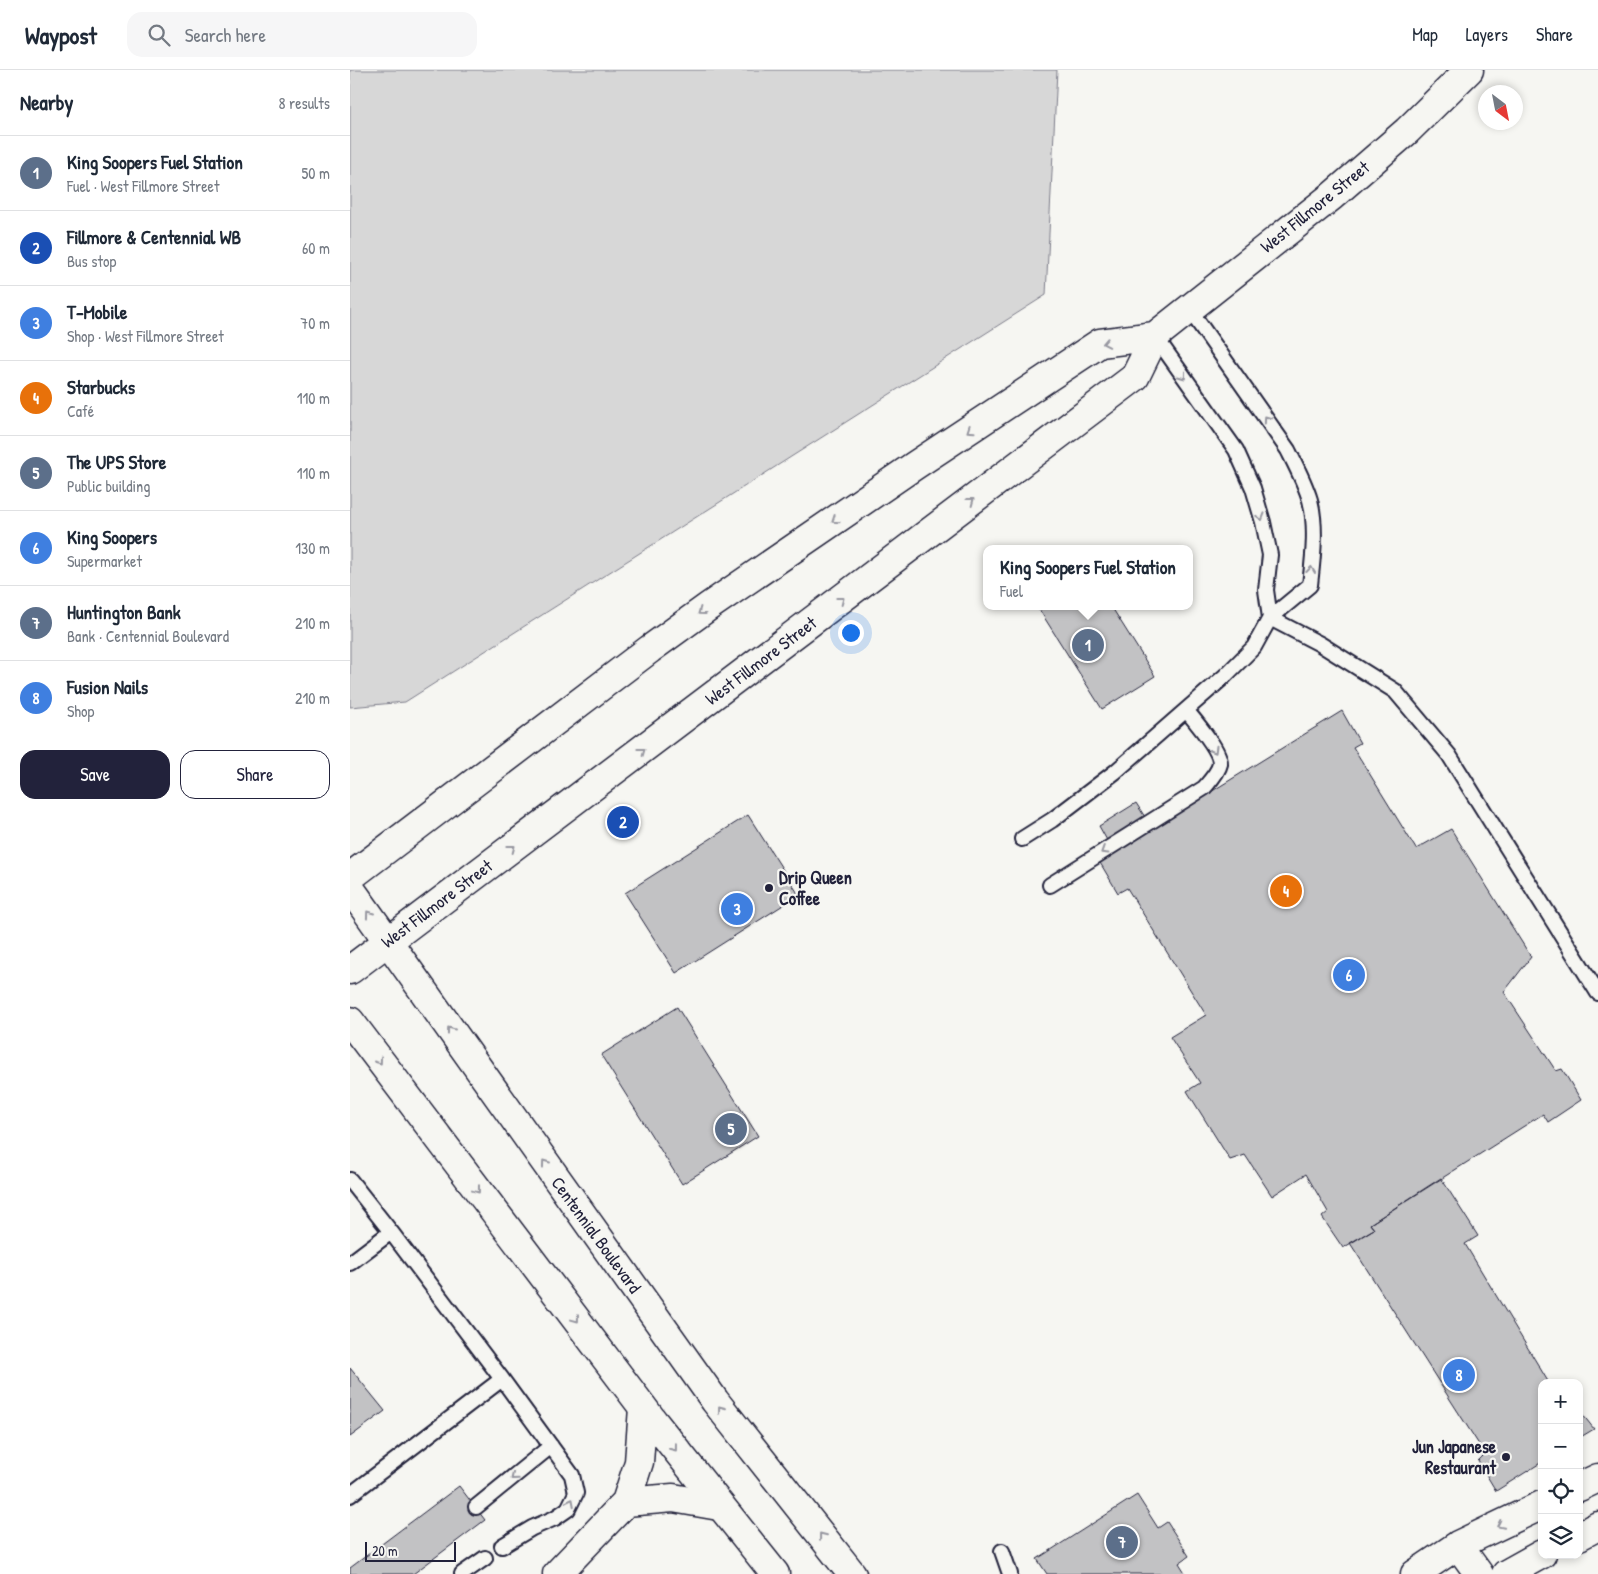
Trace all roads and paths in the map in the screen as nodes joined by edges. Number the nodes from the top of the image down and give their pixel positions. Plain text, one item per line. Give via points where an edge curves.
1 (1469, 70) edge
2 (1189, 309) junction
3 (1155, 336) junction
4 (1270, 618) junction
5 (1186, 710) junction
6 (1022, 839) dead end
7 (350, 877) edge
8 (1050, 885) dead end
9 (350, 888) edge
10 (389, 940) junction
11 (350, 970) edge
12 (1598, 992) edge
13 (350, 1021) edge
14 (350, 1180) edge
15 (391, 1232) junction
16 (350, 1263) edge
17 (502, 1379) junction
18 (643, 1408) junction
19 (551, 1446) junction
20 (1598, 1478) edge
21 (1583, 1485) edge
22 (350, 1495) edge
23 (626, 1502) junction
24 (719, 1506) junction
25 (476, 1507) dead end
26 (1538, 1507) edge
27 (1598, 1526) edge
28 (1583, 1534) edge
29 (1458, 1545) junction
30 (502, 1546) dead end
31 (1002, 1551) dead end
32 (1538, 1556) edge
33 (485, 1558) dead end
34 (462, 1574) edge
35 (557, 1574) edge
36 (775, 1574) edge
37 (852, 1574) edge
38 (1010, 1574) edge
39 (1415, 1574) edge
40 (1479, 1574) edge
41 (1506, 1574) edge

1 - 2 main road, West Fillmore Street via 1332,196
2 - 3 main road, West Fillmore Street
4 -> 2 lane via 1310,585 1313,555 1310,500 1288,450
3 -> 4 lane via 1236,450 1252,488 1270,555 1266,590
3 -> 7 main road via 1100,344 914,466 650,649
10 -> 3 main road, West Fillmore Street via 1135,377
4 - 5 lane via 1254,647
4 - 12 lane via 1320,644 1395,691 1449,755
5 - 6 lane via 1115,772
5 -> 8 lane via 1218,754 1220,765 1215,775 1204,788
10 -> 9 main road, Centennial Boulevard
10 - 11 main road, West Fillmore Street
37 -> 10 main road, Centennial Boulevard via 715,1402 430,1003
13 -> 18 main road
14 - 15 lane
15 - 16 lane
15 - 17 lane
17 - 19 lane
17 - 22 lane
18 - 23 main road via 639,1462
18 -> 24 main road
19 -> 25 lane
30 -> 19 lane via 568,1509 576,1493 572,1475
20 - 21 main road
23 - 24 main road via 673,1498
23 - 35 main road
24 - 36 main road
26 -> 29 main road
27 - 28 main road
29 - 39 main road
29 - 40 main road
31 - 38 lane
32 - 41 main road
33 - 34 lane

